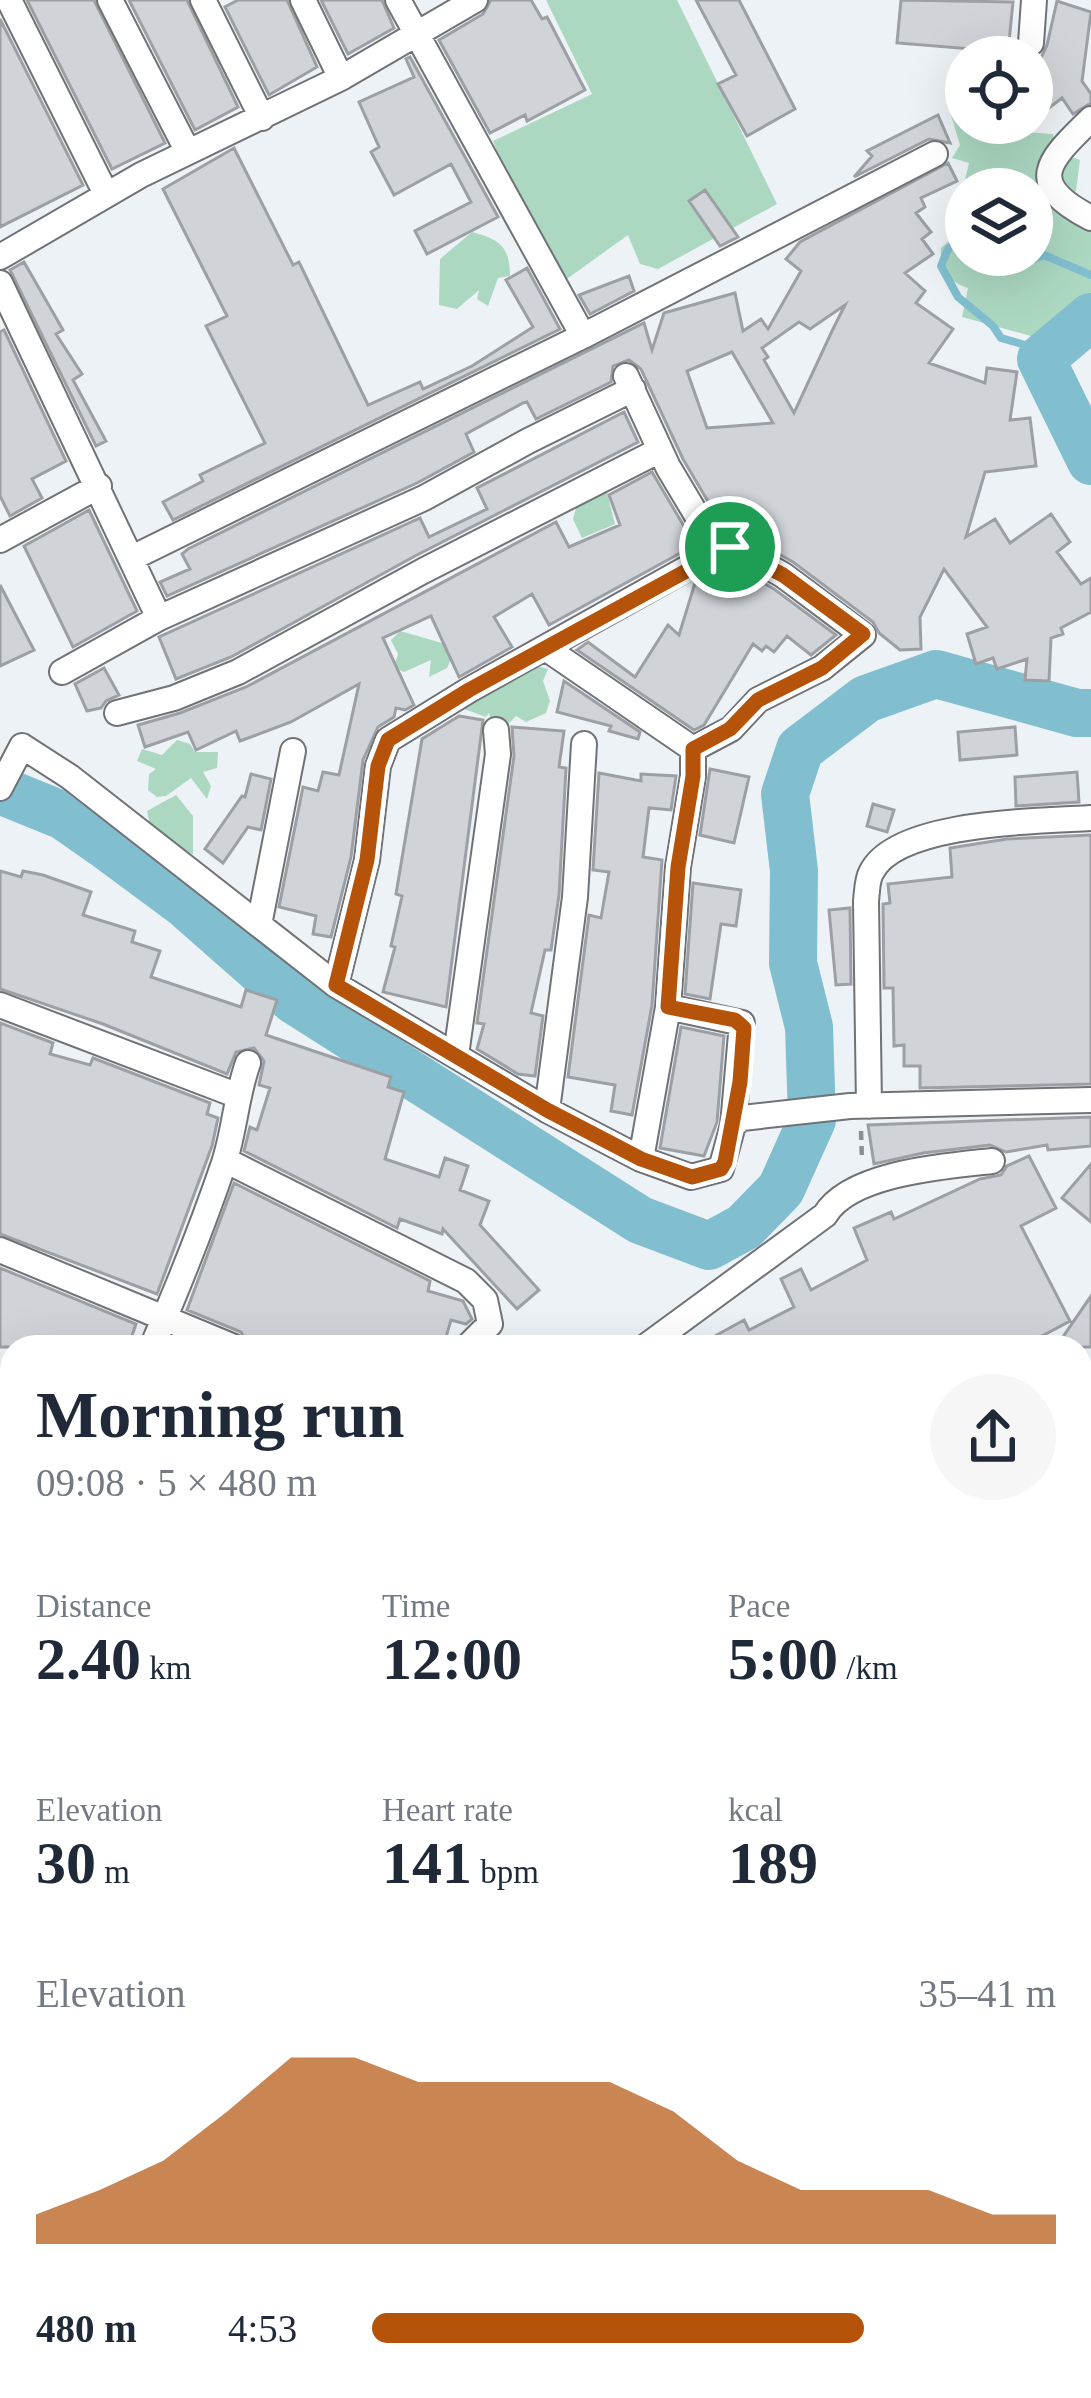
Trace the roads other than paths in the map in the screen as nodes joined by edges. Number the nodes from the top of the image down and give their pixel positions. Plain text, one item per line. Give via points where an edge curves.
1 (9, 0) edge
2 (110, 0) edge
3 (203, 0) edge
4 (303, 0) edge
5 (398, 0) edge
6 (475, 0) edge
7 (1034, 0) edge
8 (418, 36) junction
9 (1031, 36) edge
10 (341, 78) junction
11 (262, 118) junction
12 (1091, 119) edge
13 (188, 152) junction
14 (935, 154) dead end
15 (106, 194) junction
16 (1091, 218) edge
17 (0, 257) edge
18 (0, 283) edge
19 (583, 336) junction
20 (660, 450) junction
21 (99, 486) junction
22 (2, 535) edge
23 (718, 551) junction
24 (132, 558) junction
25 (160, 618) junction
26 (547, 649) junction
27 (62, 672) dead end
28 (117, 713) dead end
29 (496, 730) dead end
30 (584, 744) dead end
31 (693, 749) junction
32 (293, 751) dead end
33 (0, 788) edge
34 (1091, 818) edge
35 (260, 925) junction
36 (336, 985) junction
37 (0, 1005) edge
38 (668, 1007) junction
39 (456, 1055) junction
40 (248, 1063) dead end
41 (236, 1095) junction
42 (1091, 1100) edge
43 (860, 1106) junction
44 (547, 1110) junction
45 (737, 1122) junction
46 (641, 1159) junction
47 (225, 1160) junction
48 (992, 1161) dead end
49 (0, 1250) edge
50 (164, 1318) junction
51 (157, 1335) edge
52 (205, 1335) edge
53 (479, 1335) edge
54 (661, 1335) edge

1 - 15 street
2 - 13 street
3 - 11 street
4 - 10 street
5 - 8 street
6 - 8 street
7 - 9 street
8 - 10 street
8 - 19 street
10 - 11 street
11 - 13 street
12 - 16 street via 1048,168 1061,200
13 - 15 street
14 - 19 street
15 - 17 street
18 - 21 street
19 - 24 street
20 - 23 street
20 - 25 street via 630,382 424,498
20 - 28 street via 238,672
21 - 22 street
21 - 24 street
23 - 26 street
23 - 31 street via 734,547 783,575 863,634
24 - 25 street
25 - 27 street
26 - 31 street
26 - 36 street via 388,740
29 - 39 street
30 - 44 street via 575,896
31 - 38 street
32 - 35 street
33 - 35 street via 22,746
34 - 43 street via 945,828 871,872
35 - 36 street
36 - 39 street
37 - 41 street
38 - 45 street via 742,1023
38 - 46 street
39 - 44 street
40 - 41 street
41 - 47 street
42 - 43 street
43 - 45 street
44 - 46 street
45 - 46 street via 721,1169 692,1177
47 - 50 street
47 - 53 street via 466,1281 484,1300 490,1324
48 - 54 street via 838,1196 825,1215
49 - 50 street
50 - 51 street
50 - 52 street

